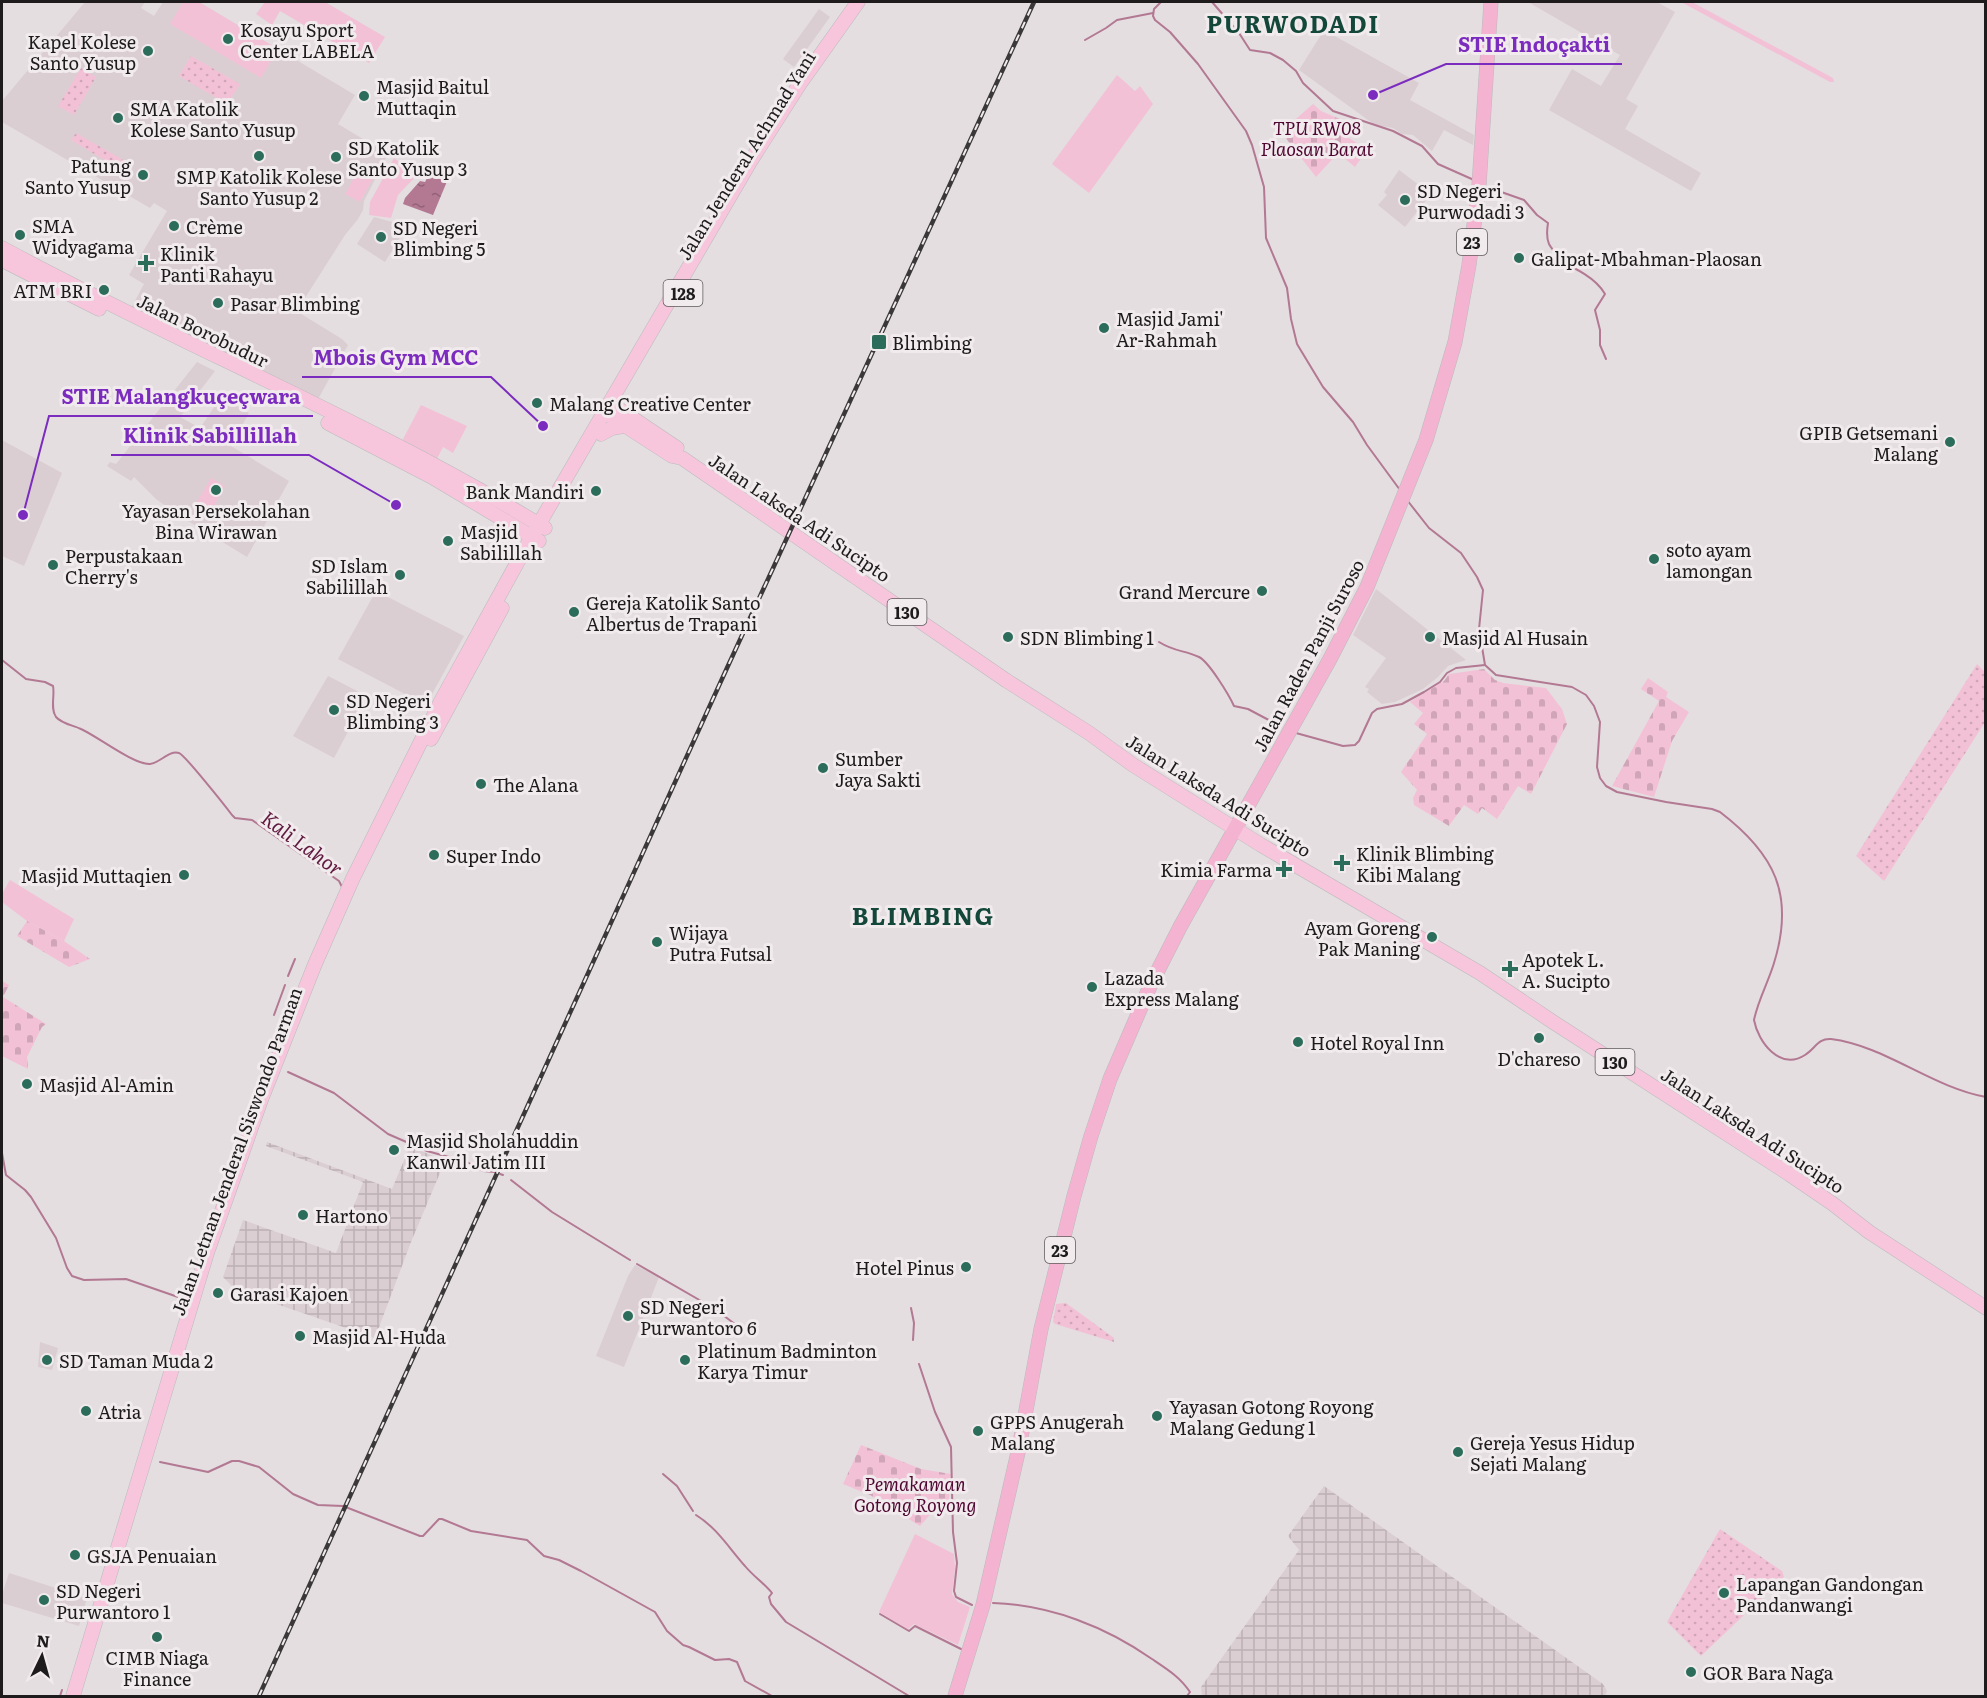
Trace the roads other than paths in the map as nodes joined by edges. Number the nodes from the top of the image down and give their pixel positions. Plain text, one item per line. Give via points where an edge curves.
1 (858, 2) edge
2 (866, 2) edge
3 (1491, 2) edge
4 (754, 164) junction
5 (2, 248) edge
6 (2, 260) edge
7 (41, 275) junction
8 (613, 407) junction
9 (626, 421) junction
10 (601, 434) junction
11 (539, 533) junction
12 (470, 655) junction
13 (466, 673) joint
14 (441, 700) joint
15 (1236, 829) junction
16 (1986, 1308) edge
17 (180, 1351) junction
18 (78, 1696) edge
19 (955, 1696) edge

1 - 4 main road, Jalan Jenderal Achmad Yani / 128 via 799,85
2 - 4 main road, Jalan Jenderal Achmad Yani / 128
3 - 15 highway, Jalan Raden Panji Suroso / 23 via 1479,185 1461,313 1426,440 1367,587
4 - 8 main road, Jalan Jenderal Achmad Yani / 128
5 - 7 main road, Jalan Borobudur
6 - 7 main road, Jalan Borobudur
7 - 11 main road, Jalan Borobudur via 460,486
8 - 9 main road, Jalan Laksda Adi Sucipto / 130
8 - 9 main road via 624,410
8 - 10 main road, Jalan Jenderal Achmad Yani / 128
8 - 11 main road, Jalan Jenderal Achmad Yani / 128
9 - 10 main road
9 - 15 main road, Jalan Laksda Adi Sucipto / 130 via 677,449 682,458 1007,681
10 - 11 main road, Jalan Jenderal Achmad Yani / 128
11 - 12 main road, Jalan Jenderal Achmad Yani
12 - 13 main road, Jalan Jenderal Achmad Yani
12 - 14 main road, Jalan Jenderal Achmad Yani
13 - 17 main road, Jalan Letnan Jenderal Siswondo Parman via 372,856 322,967
14 - 17 main road, Jalan Letnan Jenderal Siswondo Parman via 358,868 311,975 234,1174
15 - 16 main road, Jalan Laksda Adi Sucipto / 130 via 1480,973
15 - 19 highway, 23 via 1150,984 1091,1136 1041,1329 986,1594
17 - 18 main road, Jalan Letnan Jenderal Siswondo Parman

